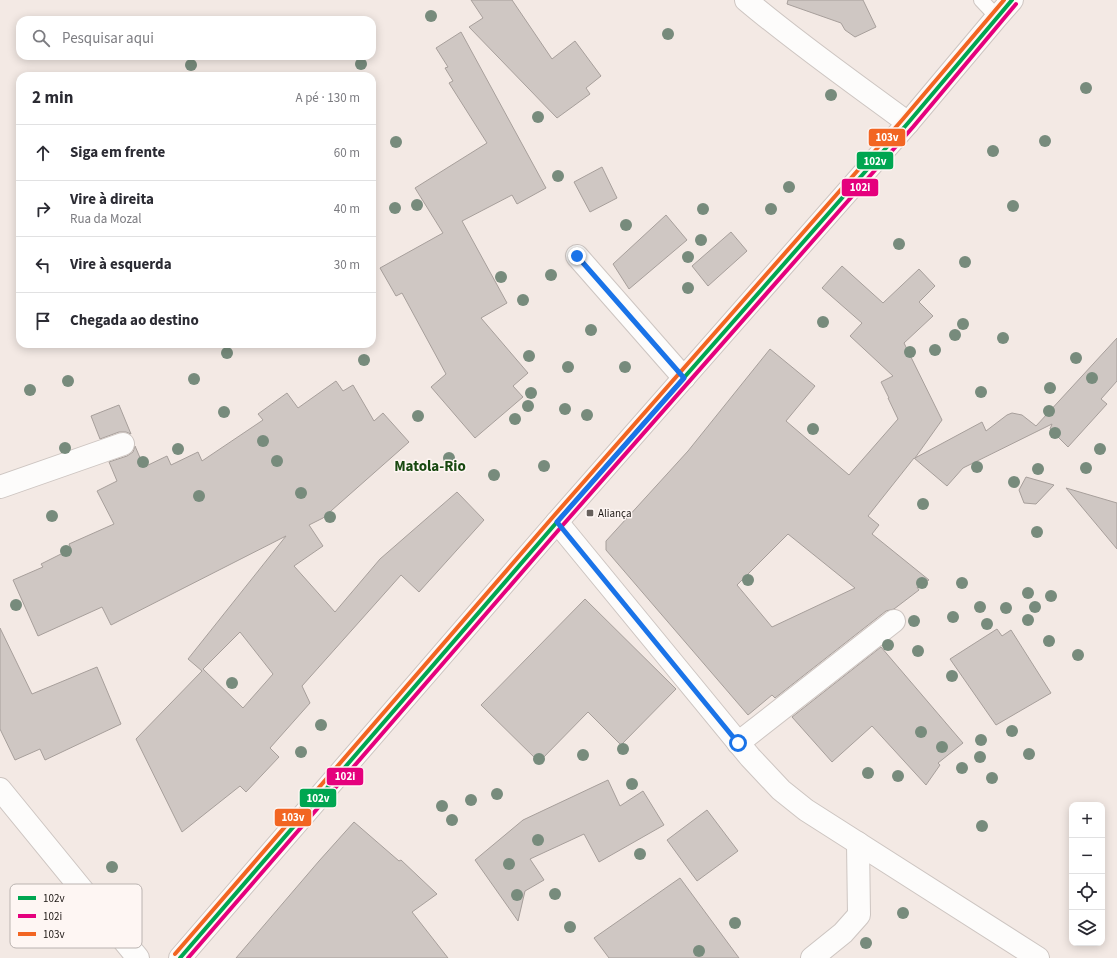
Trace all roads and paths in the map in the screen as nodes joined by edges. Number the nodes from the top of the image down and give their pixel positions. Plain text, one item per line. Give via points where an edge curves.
1 (746, 0) edge
2 (981, 0) edge
3 (1012, 0) edge
4 (997, 17) junction
5 (908, 123) junction
6 (577, 256) dead end
7 (684, 378) junction
8 (123, 444) dead end
9 (0, 487) edge
10 (557, 522) junction
11 (894, 621) dead end
12 (738, 743) junction
13 (0, 789) edge
14 (858, 843) junction
15 (78, 884) edge
16 (130, 948) edge
17 (138, 958) edge
18 (180, 958) edge
19 (812, 958) edge
20 (1038, 958) edge

1 - 5 street
2 - 4 lane
3 - 4 street
4 - 5 street
5 - 7 street
6 - 7 street
7 - 10 street
8 - 9 street
10 - 12 street
10 - 18 street
11 - 12 street
12 - 14 street via 781,790 806,810
13 - 15 street
14 - 19 street via 859,915 843,933
14 - 20 street
16 - 17 street

